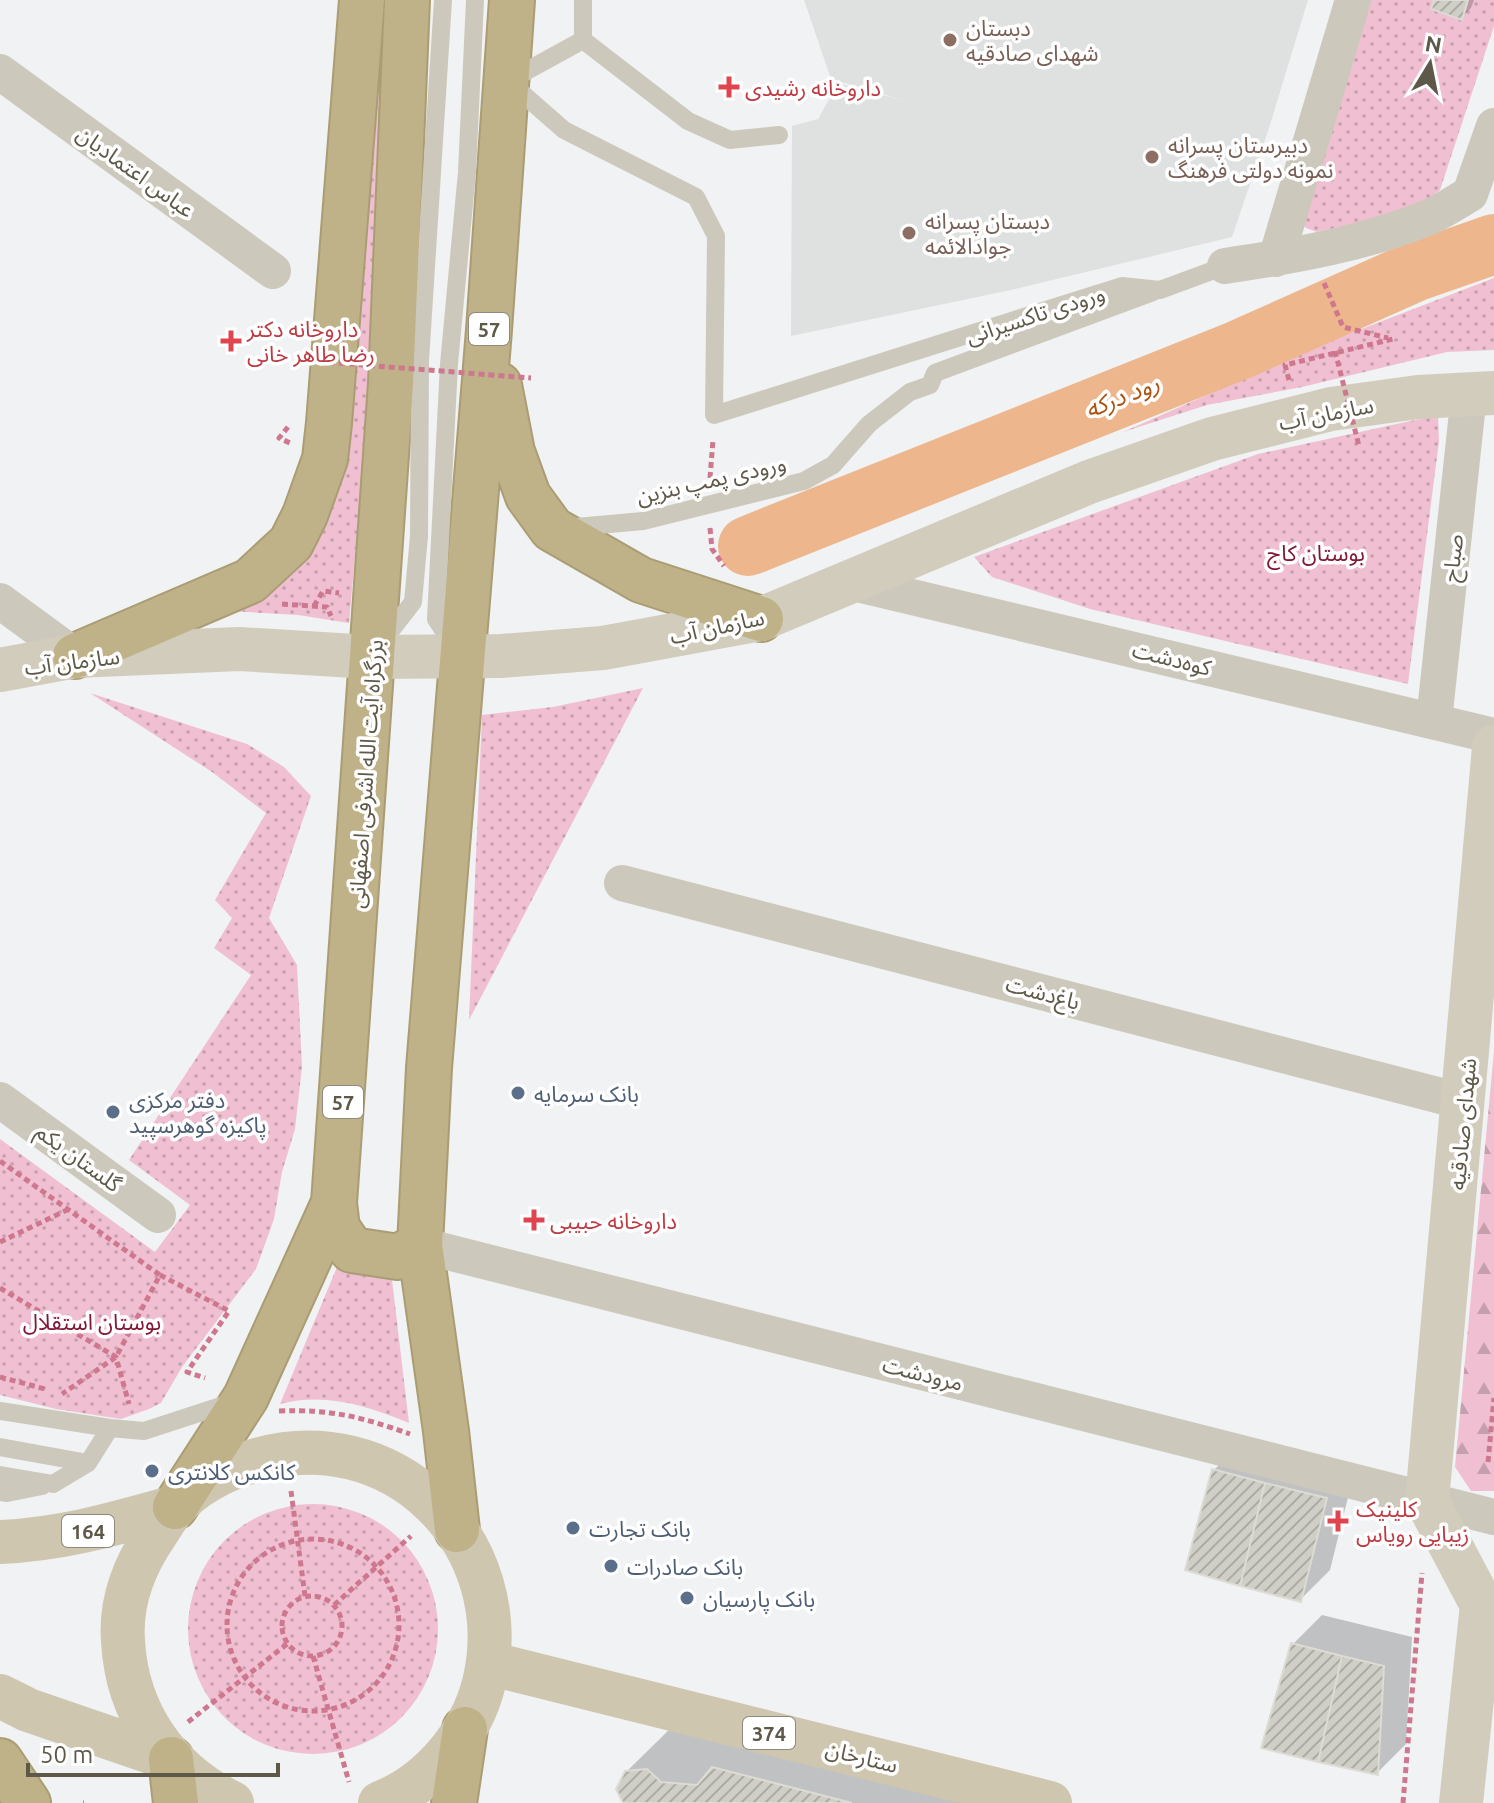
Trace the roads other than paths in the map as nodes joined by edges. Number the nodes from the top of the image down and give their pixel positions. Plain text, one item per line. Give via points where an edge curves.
1 (362, 0) edge
2 (407, 0) edge
3 (443, 0) edge
4 (475, 0) edge
5 (512, 0) edge
6 (583, 0) edge
7 (1353, 0) edge
8 (583, 40) junction
9 (0, 72) edge
10 (508, 81) junction
11 (1494, 126) edge
12 (779, 135) dead end
13 (1482, 187) edge
14 (1276, 259) junction
15 (1225, 266) joint
16 (273, 271) dead end
17 (1160, 290) junction
18 (489, 330) junction
19 (1482, 393) edge
20 (552, 529) junction
21 (849, 582) junction
22 (0, 601) edge
23 (761, 619) junction
24 (75, 656) junction
25 (371, 657) junction
26 (461, 657) junction
27 (0, 670) edge
28 (1434, 721) junction
29 (1494, 736) edge
30 (1494, 747) edge
31 (622, 883) dead end
32 (0, 1100) edge
33 (1464, 1102) junction
34 (334, 1203) junction
35 (158, 1215) dead end
36 (420, 1245) junction
37 (246, 1397) junction
38 (0, 1411) edge
39 (110, 1428) junction
40 (0, 1447) edge
41 (88, 1463) junction
42 (0, 1475) edge
43 (53, 1484) junction
44 (0, 1492) edge
45 (1427, 1501) junction
46 (175, 1507) junction
47 (1494, 1517) edge
48 (450, 1522) junction
49 (0, 1542) edge
50 (488, 1663) junction
51 (0, 1696) edge
52 (465, 1729) junction
53 (165, 1752) junction
54 (0, 1761) edge
55 (366, 1797) edge
56 (28, 1803) edge
57 (176, 1803) edge
58 (232, 1803) edge
59 (454, 1803) edge
60 (1050, 1803) edge
61 (1461, 1803) edge

1 - 24 highway via 329,423 325,459 305,515 291,543 250,581
2 - 25 highway, بزرگراه آیت الله اشرفی اصفهانی / 57 via 390,398
3 - 25 lane via 420,361 419,536 413,602
4 - 26 lane via 436,619
5 - 10 highway, 57
6 - 8 lane
7 - 14 street
8 - 10 lane
8 - 12 lane via 688,121 730,140
9 - 16 street, عباس اعتمادیان
10 - 17 lane, ورودی تاکسیرانی via 564,130 696,197 716,236 714,415 1122,286
10 - 18 highway, 57
11 - 13 street, ورودی تاکسیرانی
13 - 14 street, ورودی تاکسیرانی via 1429,218
14 - 15 street, ورودی تاکسیرانی
15 - 17 lane, ورودی تاکسیرانی
17 - 20 lane, ورودی پمپ بنزین via 935,373 930,385 910,392 869,424 833,465 804,481 643,521
18 - 20 highway via 512,452 528,496
18 - 26 highway, 57
19 - 21 main road, سازمان آب via 1331,409 1212,439 1089,482
19 - 28 street, صباح
20 - 23 highway via 641,580
21 - 23 main road, سازمان آب
21 - 28 street, کوه‌دشت
22 - 24 street
23 - 26 main road, سازمان آب via 603,648
24 - 25 main road, سازمان آب via 239,649
24 - 27 main road, سازمان آب
25 - 26 main road, سازمان آب
25 - 34 highway, بزرگراه آیت الله اشرفی اصفهانی / 57
26 - 36 highway, 57
28 - 29 street, کوه‌دشت
30 - 33 main road, شهدای صادقیه
31 - 33 street, باغ‌دشت
32 - 35 street, گلستان یکم
33 - 45 main road, شهدای صادقیه
34 - 36 highway via 337,1228 352,1250 398,1257
34 - 37 highway, بزرگراه آیت الله اشرفی اصفهانی / 57
36 - 45 street, مرودشت
36 - 48 highway, 57 via 446,1431
37 - 39 lane via 144,1431
37 - 46 highway, بزرگراه آیت الله اشرفی اصفهانی / 57
38 - 39 lane
39 - 41 lane
40 - 41 lane
41 - 43 lane
42 - 43 lane
43 - 44 lane
45 - 47 street, مرودشت
45 - 61 main road via 1482,1605
46 - 48 main road via 234,1467 303,1452 374,1465 405,1481
46 - 49 main road, 164 via 76,1534
46 - 53 main road via 139,1559 124,1610 124,1664 131,1690
48 - 50 main road via 474,1561 486,1594
50 - 52 main road
50 - 60 main road, ستارخان / 374
51 - 53 main road via 28,1710
52 - 55 main road via 432,1770 411,1786
52 - 59 highway
53 - 57 highway
53 - 58 main road via 212,1793
54 - 56 highway

